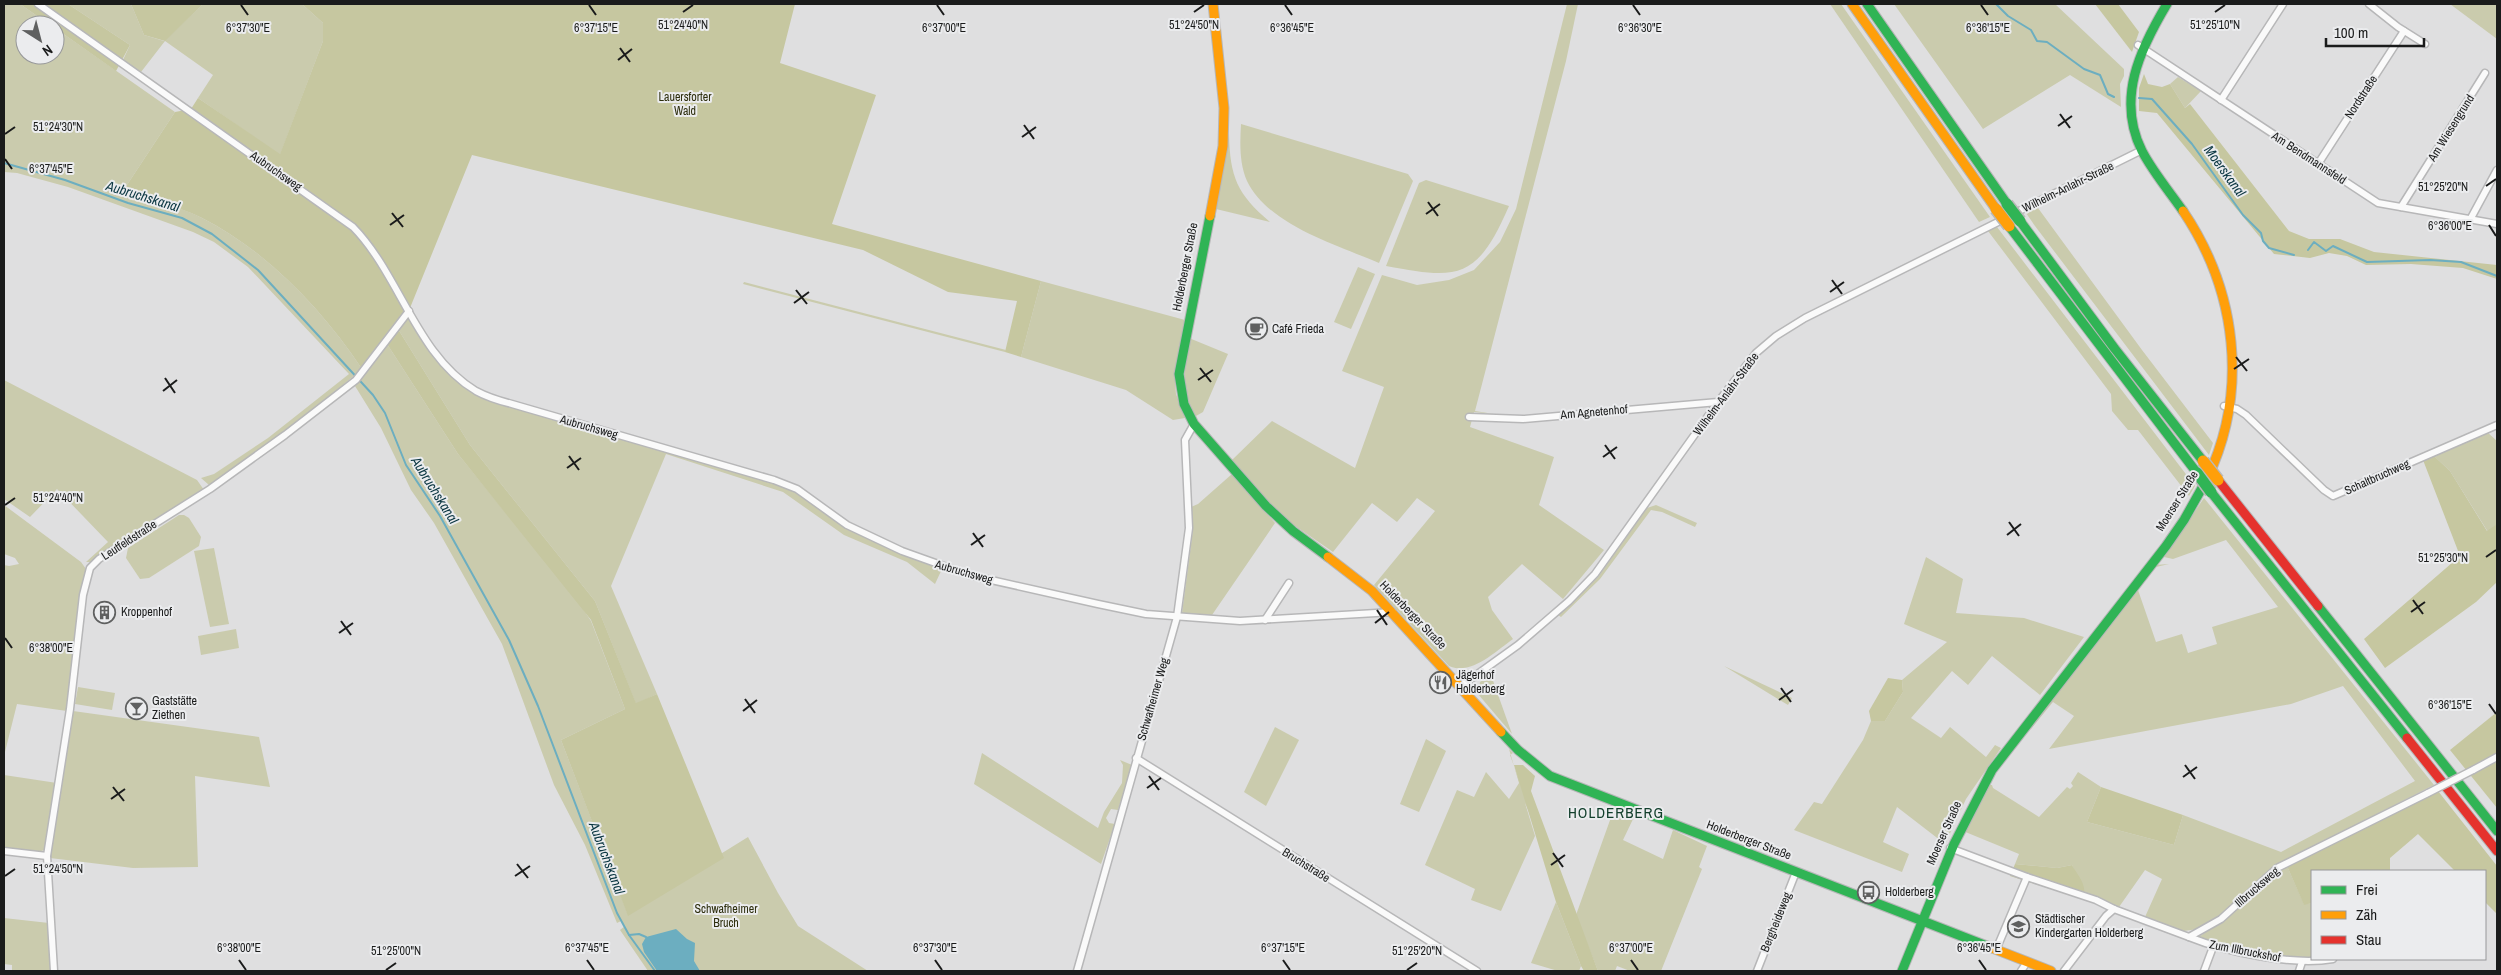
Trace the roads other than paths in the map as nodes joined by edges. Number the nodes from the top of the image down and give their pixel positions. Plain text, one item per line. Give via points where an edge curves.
1 (38, 4) edge
2 (1214, 4) edge
3 (1852, 4) edge
4 (1867, 4) edge
5 (2167, 4) edge
6 (2283, 4) edge
7 (2369, 4) edge
8 (2404, 31) junction
9 (2425, 44) dead end
10 (2140, 47) junction
11 (2485, 73) dead end
12 (2221, 100) junction
13 (2142, 150) junction
14 (2318, 164) junction
15 (2497, 170) edge
16 (2401, 207) junction
17 (2471, 218) junction
18 (2497, 224) edge
19 (409, 311) junction
20 (1718, 402) junction
21 (2227, 406) junction
22 (1469, 417) dead end
23 (1194, 424) junction
24 (2497, 425) edge
25 (1288, 584) dead end
26 (1393, 612) junction
27 (1177, 617) junction
28 (1265, 620) junction
29 (1461, 686) junction
30 (2497, 757) edge
31 (1136, 758) junction
32 (2497, 831) edge
33 (1950, 848) junction
34 (4, 851) edge
35 (2497, 852) edge
36 (47, 856) junction
37 (1796, 872) junction
38 (2027, 877) junction
39 (2114, 909) junction
40 (1922, 920) junction
41 (2188, 937) junction
42 (2213, 947) junction
43 (1996, 950) junction
44 (2323, 960) edge
45 (2302, 962) junction
46 (2024, 966) edge
47 (54, 971) edge
48 (1077, 971) edge
49 (1477, 971) edge
50 (1757, 971) edge
51 (1902, 971) edge
52 (2051, 971) edge
53 (2064, 971) edge
54 (2204, 971) edge
55 (2299, 971) edge

1 - 19 street, Aubruchsweg via 353,227
2 - 23 main road, Holderberger Straße via 1224,108 1223,146 1180,374 1184,404
3 - 35 main road, bridge via 1996,209 2104,355
4 - 32 main road, bridge via 2007,204 2115,349
5 - 10 main road, Moerser Straße
6 - 12 street
7 - 8 street
8 - 9 street
8 - 14 street, Nordstraße
10 - 12 street, Am Bendmannsfeld
10 - 13 main road, Moerser Straße via 2132,76 2130,108 2135,136
11 - 16 street, Am Wiesengrund
12 - 14 street, Am Bendmannsfeld
13 - 20 street, Wilhelm-Anlahr-Straße via 1805,318 1756,353
13 - 21 main road, Moerser Straße via 2205,247 2220,286 2233,349
14 - 16 street, Am Bendmannsfeld via 2378,203
15 - 17 street
16 - 17 street, Am Bendmannsfeld
17 - 18 street, Am Bendmannsfeld
19 - 27 street, Aubruchsweg via 439,357 477,391 494,399 774,480 797,490 847,524 902,551 969,575 1098,604
19 - 36 street, Leutfeldstraße via 356,380 217,484 99,559 90,568 83,595 70,709
20 - 22 street, Am Agnetenhof via 1523,418
20 - 29 street, Wilhelm-Anlahr-Straße via 1595,574 1569,602 1518,646
21 - 24 street, Schaltbruchweg via 2246,415 2332,496
21 - 33 main road, Moerser Straße via 2223,442 2215,466 2186,518 1992,770
23 - 26 main road, Holderberger Straße via 1278,519 1367,587
23 - 27 street, Schwafheimer Weg via 1185,440 1189,528
25 - 28 street
26 - 28 street, Aubruchsweg
26 - 29 main road, Holderberger Straße
27 - 28 street, Aubruchsweg
27 - 31 street, Schwafheimer Weg
29 - 37 main road, Holderberger Straße via 1518,750 1550,776
30 - 41 street, Illbrucksweg, bridge via 2277,868 2221,919
31 - 48 street, Schwafheimer Weg
31 - 49 street, Bruchstraße
33 - 38 street
33 - 40 main road, Moerser Straße
34 - 36 street
36 - 47 street, Leutfeldstraße
37 - 40 main road, Holderberger Straße
37 - 50 street, Bergheideweg
38 - 39 street
38 - 43 street
39 - 41 street
39 - 53 street
40 - 43 main road, Holderberger Straße
40 - 51 main road, Moerser Straße
41 - 42 street, Zum Illbruckshof
42 - 45 street, Zum Illbruckshof
42 - 54 street
43 - 46 main road, Holderberger Straße
44 - 45 street, Zum Illbruckshof
45 - 55 street
46 - 52 main road, Holderberger Straße

